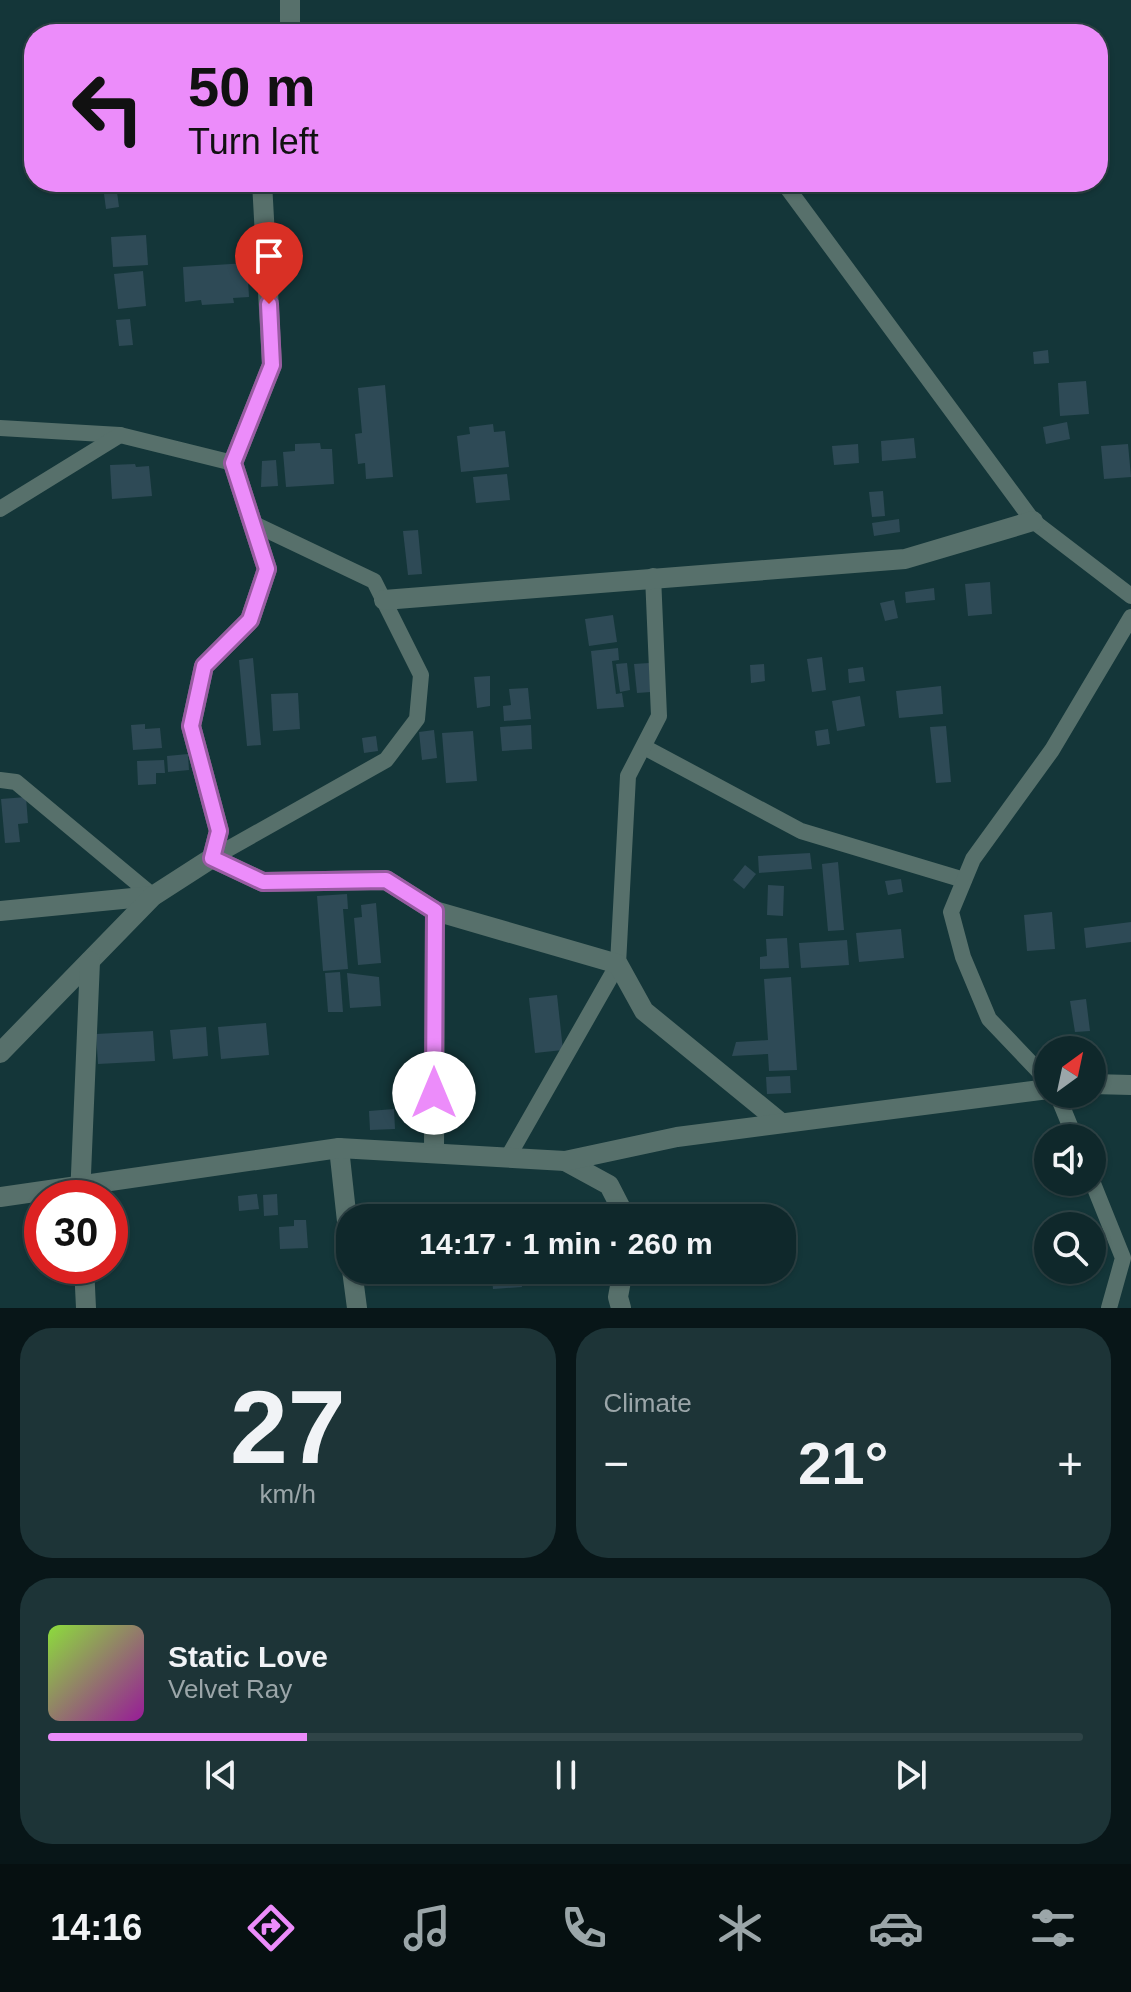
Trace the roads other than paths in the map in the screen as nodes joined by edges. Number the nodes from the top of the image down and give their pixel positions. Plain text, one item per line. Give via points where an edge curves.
1 (290, 0) edge
2 (290, 24) edge
3 (263, 192) edge
4 (790, 192) edge
5 (0, 428) edge
6 (120, 435) junction
7 (233, 463) junction
8 (0, 509) edge
9 (1033, 521) junction
10 (252, 523) junction
11 (653, 576) junction
12 (1131, 596) edge
13 (384, 600) junction
14 (1131, 617) edge
15 (644, 747) junction
16 (0, 780) edge
17 (212, 858) junction
18 (964, 880) junction
19 (153, 896) junction
20 (0, 911) edge
21 (435, 911) junction
22 (90, 961) junction
23 (618, 964) junction
24 (0, 1053) edge
25 (1034, 1066) edge
26 (1106, 1084) edge
27 (1131, 1085) edge
28 (1034, 1091) edge
29 (781, 1123) junction
30 (339, 1148) junction
31 (434, 1153) junction
32 (508, 1157) junction
33 (565, 1161) junction
34 (81, 1180) edge
35 (128, 1184) edge
36 (24, 1196) edge
37 (1098, 1196) edge
38 (0, 1197) edge
39 (345, 1204) edge
40 (619, 1204) edge
41 (85, 1284) edge
42 (354, 1284) edge
43 (620, 1284) edge
44 (86, 1308) edge
45 (357, 1308) edge
46 (621, 1308) edge
47 (1109, 1308) edge

1 - 2 street
3 - 7 street via 272,365
4 - 9 lane
5 - 6 lane
6 - 7 lane
6 - 8 lane
7 - 10 street
9 - 11 street via 905,559
9 - 12 lane
10 - 13 lane via 374,581
10 - 17 street via 267,569 250,620 204,666 191,726 219,831
11 - 13 street
11 - 15 lane via 659,716
13 - 17 lane via 421,675 417,719 386,760
14 - 18 lane via 1052,750 973,859
15 - 18 lane via 801,831
15 - 23 lane via 628,776
16 - 19 lane via 16,782
17 - 19 street
17 - 21 street via 263,882 386,880
18 - 25 lane via 951,912 963,957 989,1019
19 - 20 street
19 - 22 street
21 - 23 street
21 - 31 street
22 - 24 street
22 - 34 street
23 - 29 street via 644,1011
23 - 32 lane
26 - 27 street
28 - 29 street
29 - 33 street via 677,1137
30 - 31 street
30 - 35 street
30 - 39 street
31 - 32 street
32 - 33 street
33 - 40 street via 609,1185
36 - 38 street
37 - 47 lane via 1123,1258
41 - 44 street
42 - 45 street
43 - 46 street

